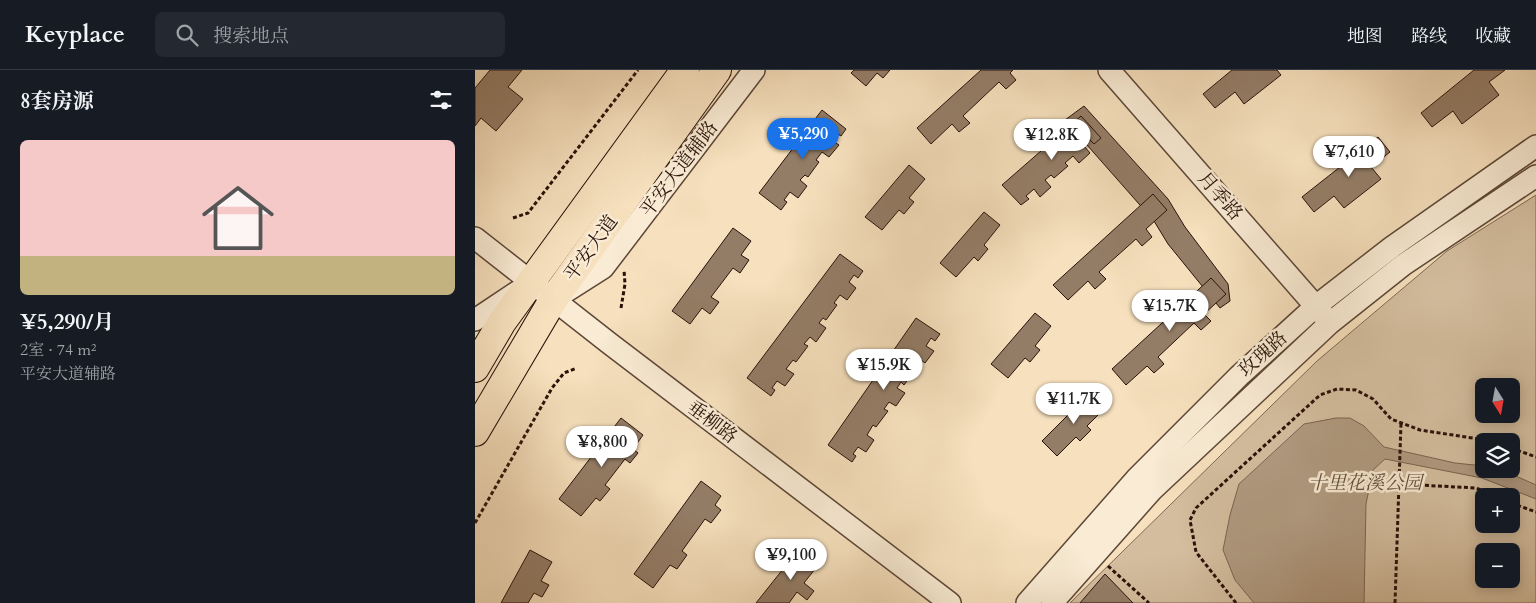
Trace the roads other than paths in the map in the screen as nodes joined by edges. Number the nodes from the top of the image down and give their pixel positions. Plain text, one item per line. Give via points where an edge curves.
1 (685, 70) edge
2 (754, 70) edge
3 (1109, 70) edge
4 (717, 72) edge
5 (1536, 146) edge
6 (1536, 176) edge
7 (475, 238) edge
8 (531, 283) junction
9 (553, 300) junction
10 (1316, 306) junction
11 (475, 320) edge
12 (1330, 323) junction
13 (475, 368) edge
14 (475, 432) edge
15 (950, 603) edge
16 (1027, 603) edge
17 (1052, 603) edge

1 - 8 main road, 平安大道
2 - 9 street, 平安大道辅路 via 603,268
3 - 10 street, 月季路
4 - 9 main road, 平安大道
5 - 10 street, 玫瑰路 via 1392,247
6 - 12 street, 玫瑰路 via 1403,265
7 - 8 street, 垂柳路
8 - 9 street, 垂柳路
8 - 11 street
8 - 13 main road, 平安大道 via 502,322
9 - 14 main road, 平安大道
9 - 15 street, 垂柳路
10 - 12 street, 月季路
10 - 16 street, 玫瑰路 via 1239,376 1137,478
12 - 17 street, 玫瑰路 via 1152,490

